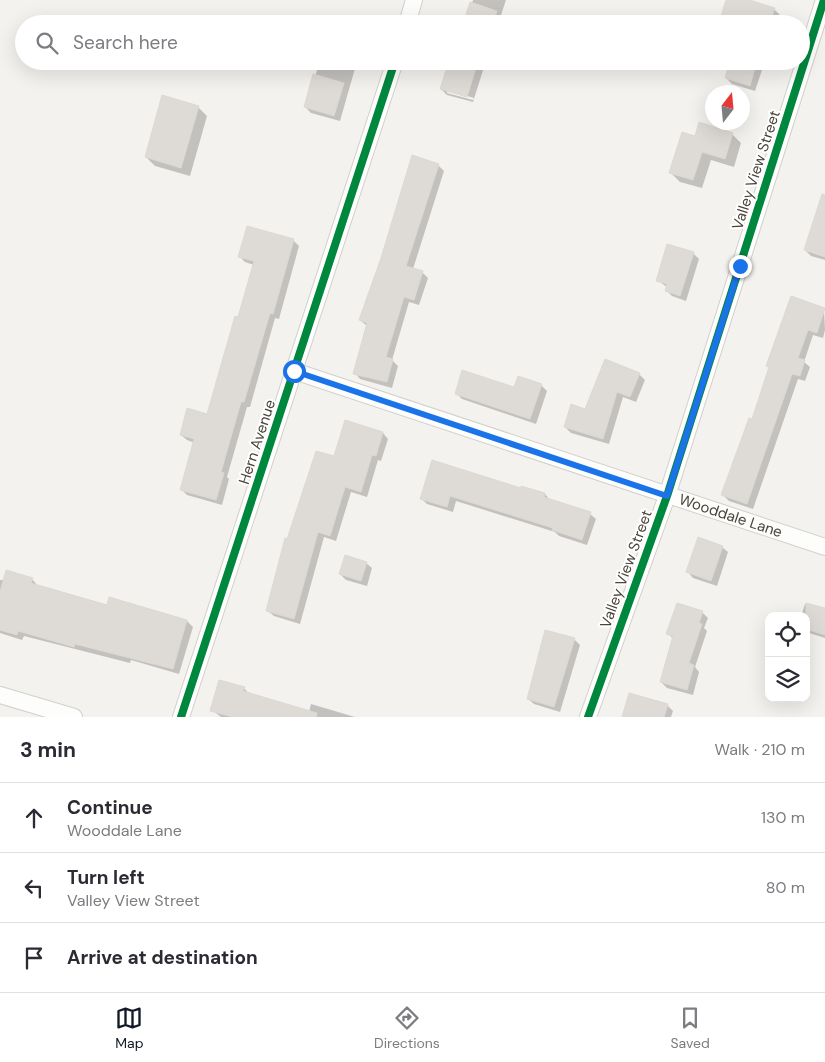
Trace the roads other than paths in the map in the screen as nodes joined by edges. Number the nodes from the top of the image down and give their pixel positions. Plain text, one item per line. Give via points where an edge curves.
1 (414, 0) edge
2 (824, 0) edge
3 (410, 15) edge
4 (810, 44) edge
5 (391, 70) edge
6 (802, 70) edge
7 (294, 371) junction
8 (667, 496) junction
9 (825, 547) edge
10 (0, 695) edge
11 (74, 717) edge
12 (181, 717) edge
13 (588, 717) edge

1 - 3 street
2 - 4 street, Valley View Street
5 - 7 street, Hern Avenue
6 - 8 street, Valley View Street
7 - 8 street, Wooddale Lane
7 - 12 street, Hern Avenue
8 - 9 street, Wooddale Lane
8 - 13 street, Valley View Street
10 - 11 street

